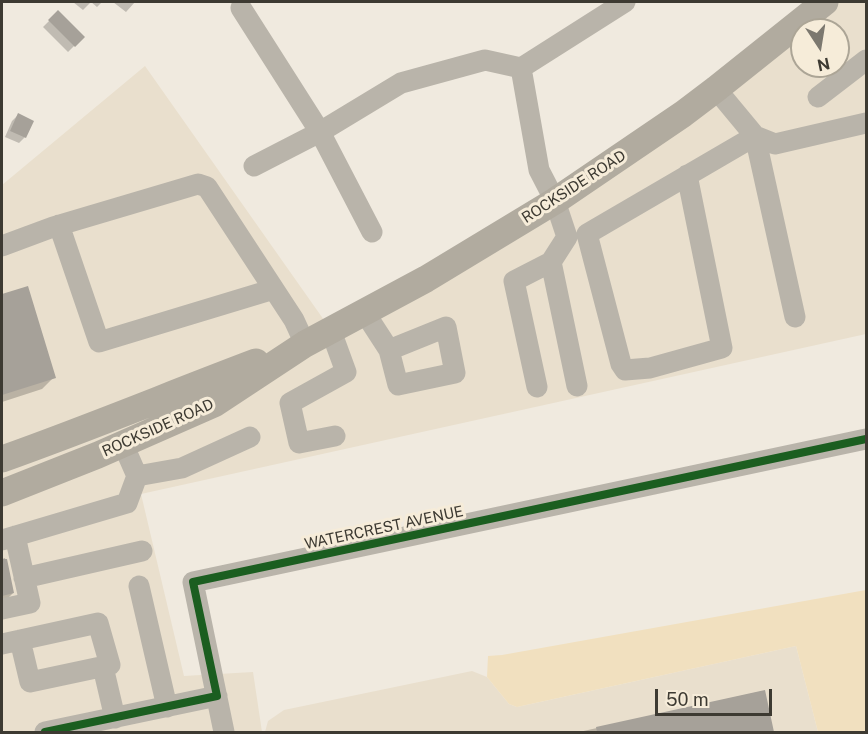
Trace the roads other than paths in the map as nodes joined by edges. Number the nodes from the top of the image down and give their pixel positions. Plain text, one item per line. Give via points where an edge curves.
1 (625, 2) edge
2 (825, 2) edge
3 (241, 8) dead end
4 (867, 60) edge
5 (521, 68) junction
6 (716, 89) junction
7 (818, 98) dead end
8 (867, 123) edge
9 (320, 132) junction
10 (755, 136) junction
11 (254, 166) dead end
12 (687, 176) junction
13 (555, 201) junction
14 (59, 225) junction
15 (372, 232) dead end
16 (577, 235) junction
17 (2, 246) edge
18 (551, 262) junction
19 (274, 289) junction
20 (365, 313) junction
21 (795, 316) dead end
22 (331, 330) junction
23 (305, 344) junction
24 (389, 350) dead end
25 (577, 386) dead end
26 (537, 387) dead end
27 (250, 436) dead end
28 (336, 436) dead end
29 (867, 439) edge
30 (123, 444) junction
31 (2, 459) edge
32 (137, 476) junction
33 (2, 493) edge
34 (8, 538) edge
35 (142, 551) dead end
36 (24, 578) junction
37 (140, 586) dead end
38 (2, 609) edge
39 (11, 642) edge
40 (103, 667) junction
41 (217, 696) junction
42 (167, 707) junction
43 (115, 718) junction
44 (45, 732) edge
45 (224, 732) edge

1 - 5 street
2 - 6 main road, ROCKSIDE ROAD
3 - 9 street
4 - 7 street
5 - 9 street via 485,60 401,84
5 - 13 street via 539,170
6 - 10 street
6 - 13 main road, ROCKSIDE ROAD
8 - 10 street via 775,144
9 - 11 street
9 - 15 street
10 - 12 street
10 - 21 street
12 - 16 street
12 - 16 street via 722,348 650,368 625,370
13 - 16 street
13 - 20 main road, ROCKSIDE ROAD
14 - 17 street
14 - 19 street via 198,184 207,187
14 - 19 street via 99,342
16 - 18 street
18 - 25 street
18 - 26 street via 514,281
19 - 23 street
20 - 22 main road, ROCKSIDE ROAD
20 - 24 street
22 - 23 main road, ROCKSIDE ROAD
22 - 28 street via 346,372 290,404 299,443
23 - 30 main road, ROCKSIDE ROAD via 214,404
23 - 31 main road, ROCKSIDE ROAD
27 - 32 street via 182,468
29 - 41 street, WATERCREST AVENUE via 193,582
30 - 32 street
30 - 33 main road, ROCKSIDE ROAD
32 - 34 street via 127,502
34 - 36 street
35 - 36 street
36 - 38 street via 30,603
37 - 42 street
39 - 40 street via 30,682
39 - 40 street via 99,623 110,666
40 - 43 street
41 - 42 street
41 - 45 street
42 - 43 street
43 - 44 street

